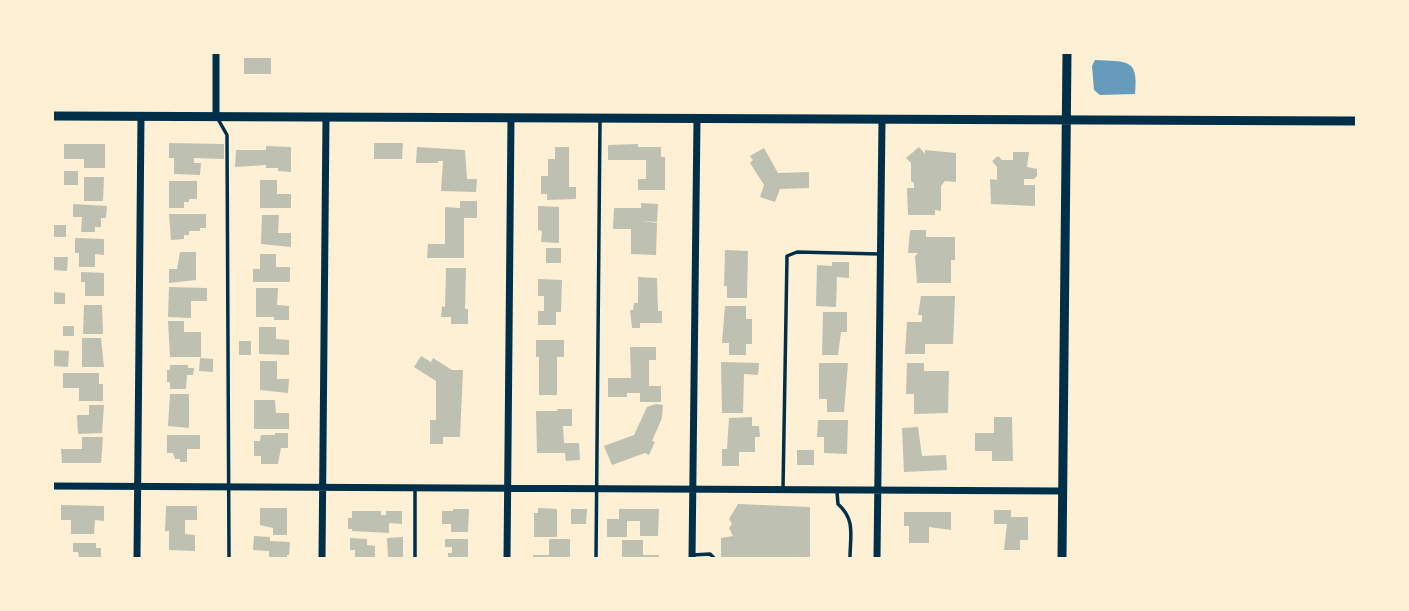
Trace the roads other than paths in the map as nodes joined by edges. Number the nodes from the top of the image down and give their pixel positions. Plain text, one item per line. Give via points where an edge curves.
1 (216, 52) edge
2 (1068, 52) edge
3 (52, 116) edge
4 (141, 116) junction
5 (216, 116) junction
6 (326, 117) junction
7 (511, 118) junction
8 (600, 118) junction
9 (696, 119) junction
10 (882, 120) junction
11 (1067, 120) junction
12 (1356, 121) edge
13 (880, 254) junction
14 (52, 486) edge
15 (137, 486) junction
16 (230, 487) junction
17 (323, 487) junction
18 (415, 488) junction
19 (508, 488) junction
20 (596, 489) junction
21 (693, 489) junction
22 (783, 489) junction
23 (837, 489) junction
24 (878, 490) junction
25 (1063, 491) junction
26 (692, 557) edge
27 (137, 558) edge
28 (229, 558) edge
29 (322, 558) edge
30 (415, 558) edge
31 (507, 558) edge
32 (596, 558) edge
33 (714, 558) edge
34 (850, 558) edge
35 (877, 558) edge
36 (1062, 558) edge

1 - 5 street
2 - 11 street
3 - 4 street
4 - 5 street
4 - 15 street
5 - 6 street
5 - 16 lane via 227,135
6 - 7 street
6 - 17 street
7 - 8 street
7 - 19 street
8 - 9 street
8 - 20 lane
9 - 10 street
9 - 21 street
10 - 11 street
10 - 13 street
11 - 12 street
11 - 25 street
13 - 22 lane via 797,252 787,256
13 - 24 street
14 - 15 street
15 - 16 street
15 - 27 street
16 - 17 street
16 - 28 lane
17 - 18 street
17 - 29 street
18 - 19 street
18 - 30 lane
19 - 20 street
19 - 31 street
20 - 21 street
20 - 32 lane
21 - 22 street
21 - 26 street
22 - 23 street
23 - 24 street
23 - 34 lane via 838,504 851,522
24 - 25 street
24 - 35 street
25 - 36 street
26 - 33 lane

